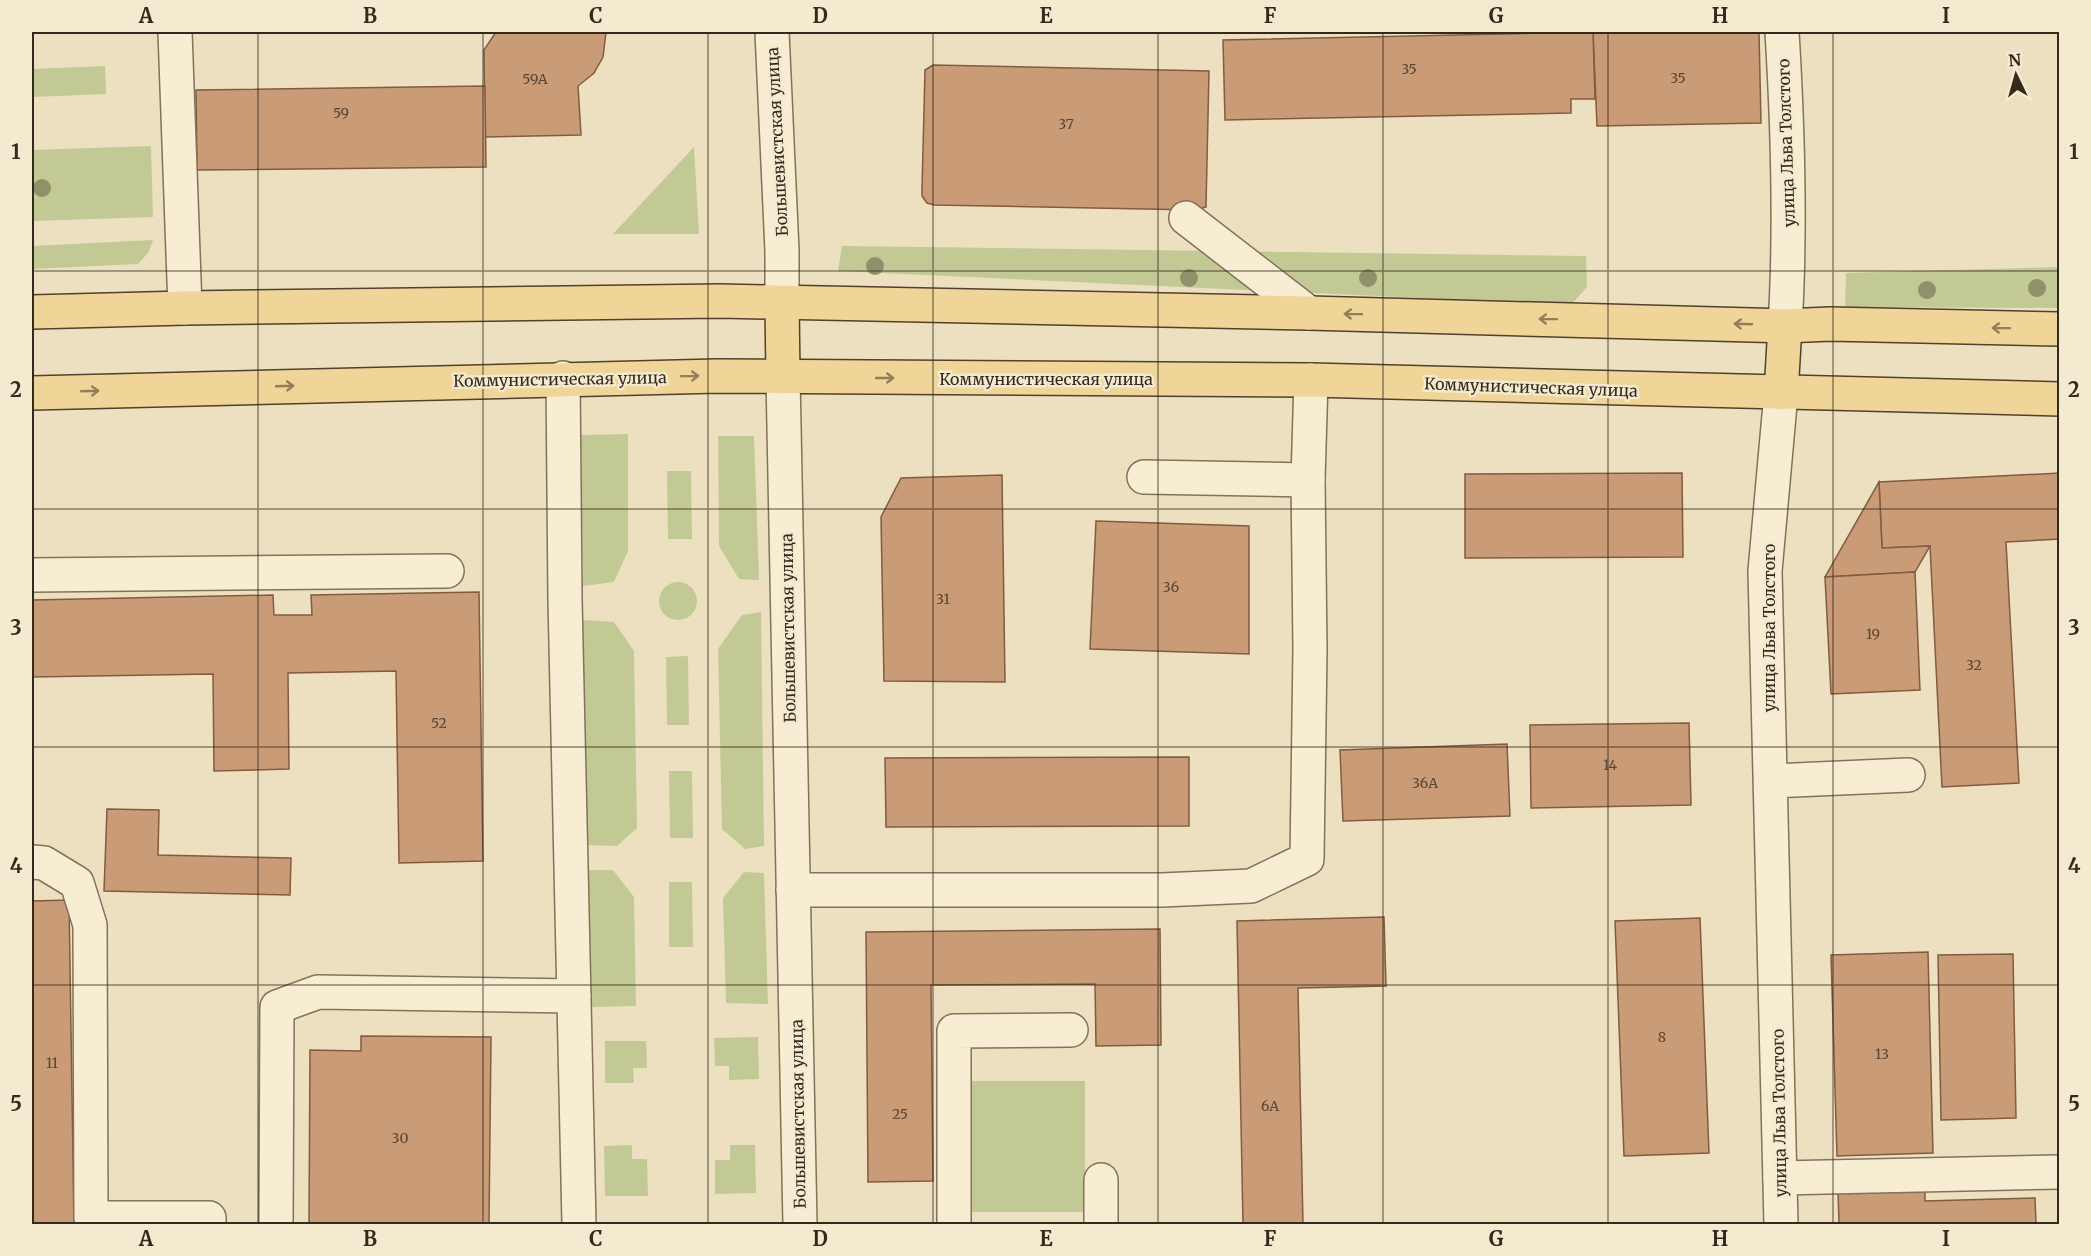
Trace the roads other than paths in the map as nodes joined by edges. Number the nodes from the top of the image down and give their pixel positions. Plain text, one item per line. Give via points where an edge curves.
1 (175, 32) edge
2 (772, 32) edge
3 (1782, 32) edge
4 (1186, 218) dead end
5 (782, 303) junction
6 (185, 308) junction
7 (32, 312) edge
8 (1309, 313) junction
9 (1785, 326) junction
10 (2060, 329) edge
11 (783, 377) junction
12 (563, 378) junction
13 (1311, 381) junction
14 (32, 393) edge
15 (1781, 393) junction
16 (2060, 399) edge
17 (1144, 477) dead end
18 (1308, 480) junction
19 (447, 571) dead end
20 (32, 575) edge
21 (1908, 775) dead end
22 (1771, 781) junction
23 (32, 862) edge
24 (793, 890) junction
25 (574, 996) junction
26 (1071, 1030) dead end
27 (2060, 1172) edge
28 (1780, 1178) junction
29 (1101, 1180) dead end
30 (209, 1224) edge
31 (276, 1224) edge
32 (579, 1224) edge
33 (800, 1224) edge
34 (954, 1224) edge
35 (1101, 1224) edge
36 (1781, 1224) edge

1 - 6 street
2 - 5 street, Большевистская улица
3 - 9 street, улица Льва Толстого via 1789,219
4 - 8 street
5 - 6 main road
5 - 8 main road
5 - 11 main road, Большевистская улица
6 - 7 main road
9 -> 8 main road
10 -> 9 main road
9 - 15 main road, улица Льва Толстого
12 -> 11 main road, Коммунистическая улица
11 -> 13 main road, Коммунистическая улица
11 - 24 street, Большевистская улица
14 -> 12 main road, Коммунистическая улица
12 - 25 street
13 - 15 main road, Коммунистическая улица
13 - 18 street
15 - 16 main road, Коммунистическая улица
15 - 22 street, улица Льва Толстого via 1766,571
17 - 18 street
18 - 24 street via 1307,859 1251,886 1162,890
19 - 20 street
21 - 22 street
22 - 28 street, улица Льва Толстого
23 - 30 street via 44,863 77,883 90,925 91,1218 210,1218
24 - 33 street, Большевистская улица
25 - 31 street via 318,992 277,1007
25 - 32 street
26 - 34 street via 954,1031
27 - 28 street
28 - 36 street, улица Льва Толстого
29 - 35 street

